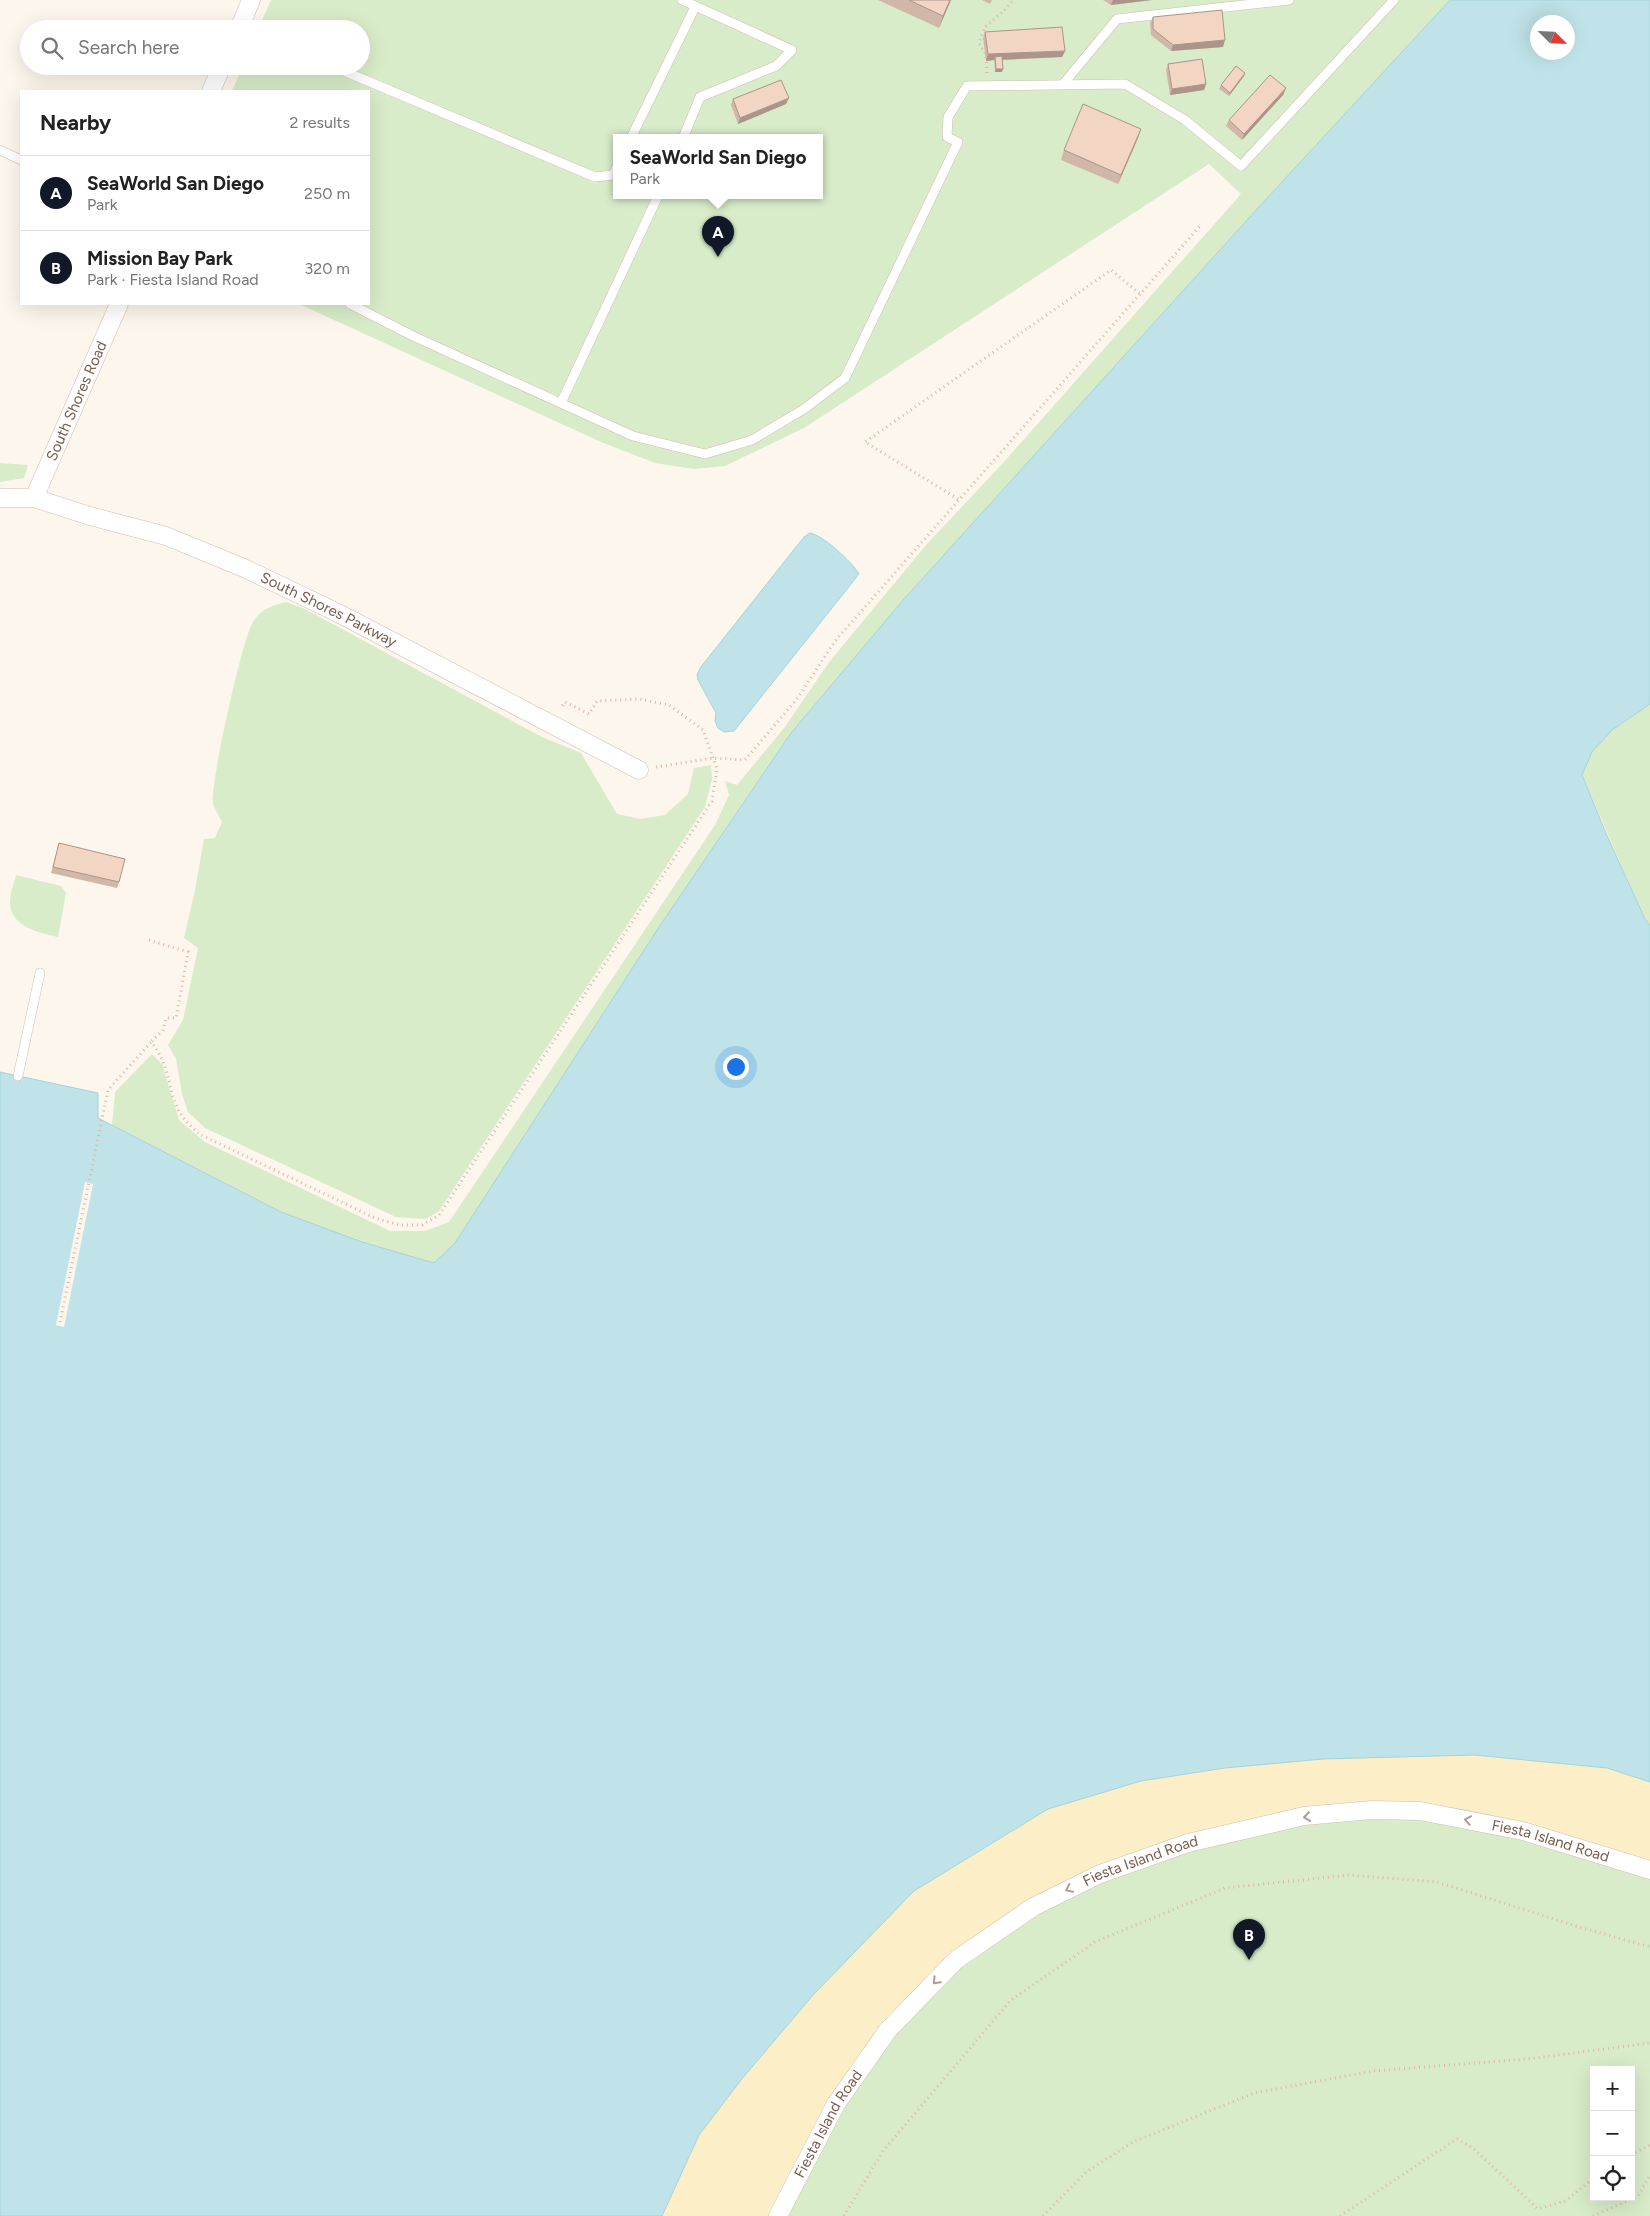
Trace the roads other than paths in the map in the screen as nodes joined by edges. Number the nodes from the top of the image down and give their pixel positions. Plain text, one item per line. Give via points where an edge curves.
1 (251, 0) edge
2 (682, 0) edge
3 (1289, 0) edge
4 (1394, 0) edge
5 (695, 7) junction
6 (244, 20) edge
7 (218, 75) edge
8 (353, 75) edge
9 (1064, 83) junction
10 (211, 90) edge
11 (632, 134) edge
12 (685, 134) edge
13 (0, 150) edge
14 (20, 160) edge
15 (613, 175) edge
16 (657, 199) edge
17 (119, 305) edge
18 (352, 305) edge
19 (561, 404) junction
20 (0, 498) edge
21 (34, 498) junction
22 (639, 770) road end
23 (40, 973) dead end
24 (18, 1076) dead end
25 (1650, 1870) edge
26 (778, 2216) edge

1 - 6 street
2 - 5 lane
3 - 9 lane via 1117,19
4 - 9 lane via 1241,166 1185,120 1125,84
5 - 11 lane
5 - 12 lane via 792,50 776,66 700,97
7 - 10 street
8 - 15 lane via 595,177
9 - 19 lane via 967,86 948,117 947,137 958,142 845,378 811,404 752,440 705,454 633,436
13 - 14 lane
16 - 19 lane
17 - 21 street, South Shores Road
18 - 19 lane
20 - 21 street, South Shores Parkway
21 - 22 street, South Shores Parkway via 166,536 244,568 338,613
23 - 24 lane
25 -> 26 street, Fiesta Island Road via 1523,1830 1420,1811 1372,1810 1304,1816 1188,1843 1100,1874 1033,1907 956,1960 888,2030 836,2104

